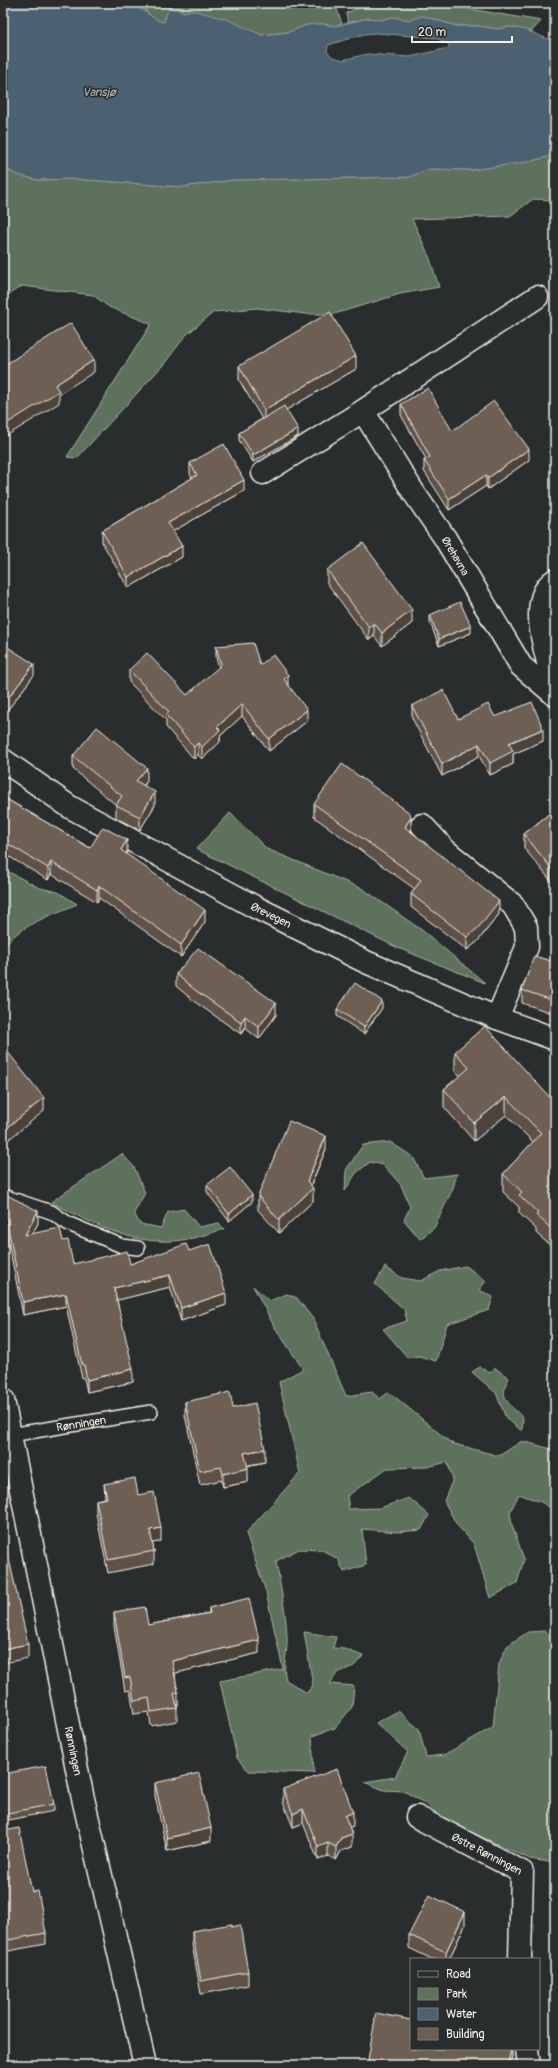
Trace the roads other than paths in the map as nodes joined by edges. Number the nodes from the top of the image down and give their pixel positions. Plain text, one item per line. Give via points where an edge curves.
1 (537, 297) dead end
2 (363, 411) junction
3 (263, 473) dead end
4 (555, 580) edge
5 (555, 688) edge
6 (555, 695) edge
7 (3, 760) edge
8 (422, 825) dead end
9 (497, 1018) junction
10 (555, 1039) edge
11 (3, 1196) edge
12 (138, 1248) dead end
13 (3, 1400) edge
14 (151, 1412) dead end
15 (10, 1435) junction
16 (417, 1817) dead end
17 (520, 1958) edge
18 (527, 2050) edge
19 (145, 2065) edge
20 (529, 2065) edge

1 - 2 street
2 - 3 street
2 - 6 street, Ørehavna via 446,538 521,666
4 - 5 street via 551,582 540,602 541,632
7 - 9 street, Ørevegen via 70,807 255,907 366,962
8 - 9 street via 445,850 513,905 526,927 527,947
9 - 10 street, Ørevegen
11 - 12 lane via 50,1212 69,1224 122,1246
13 - 15 street, Rønningen
14 - 15 lane, Rønningen
15 - 19 street, Rønningen via 82,1794
16 - 17 street, Østre Rønningen via 522,1872
18 - 20 street

